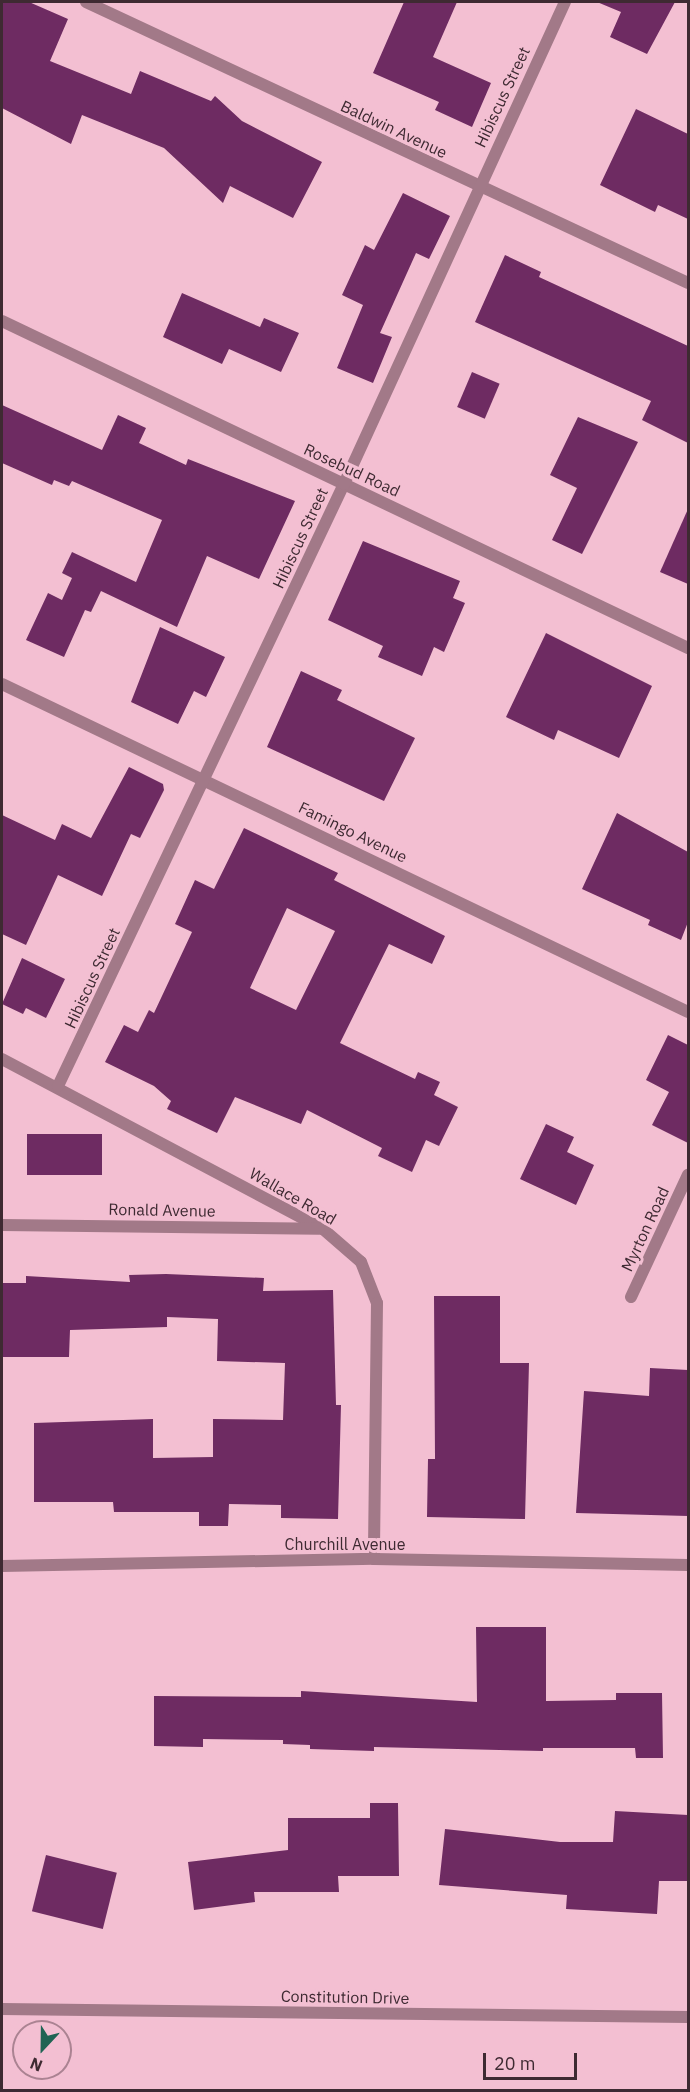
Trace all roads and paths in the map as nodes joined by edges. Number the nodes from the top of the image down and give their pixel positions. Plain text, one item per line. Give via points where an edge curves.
1 (86, 2) edge
2 (565, 2) edge
3 (479, 187) junction
4 (688, 283) edge
5 (2, 321) edge
6 (344, 484) junction
7 (688, 648) edge
8 (2, 684) edge
9 (204, 778) junction
10 (688, 1012) edge
11 (2, 1059) edge
12 (58, 1086) junction
13 (688, 1175) edge
14 (2, 1225) edge
15 (323, 1228) junction
16 (631, 1297) dead end
17 (374, 1559) junction
18 (688, 1565) edge
19 (2, 1566) edge
20 (2, 2009) edge
21 (688, 2017) edge

1 - 3 street, Baldwin Avenue
2 - 3 street, Hibiscus Street
3 - 4 street, Baldwin Avenue
3 - 6 street, Hibiscus Street
5 - 6 street, Rosebud Road
6 - 7 street, Rosebud Road
6 - 9 street, Hibiscus Street
8 - 9 street, Famingo Avenue
9 - 10 street, Famingo Avenue
9 - 12 street, Hibiscus Street
11 - 12 street, Wallace Road
12 - 15 street, Wallace Road
13 - 16 street, Myrton Road
14 - 15 street, Ronald Avenue
15 - 17 street, Wallace Road via 362,1262 378,1303
17 - 18 street, Churchill Avenue
17 - 19 street, Churchill Avenue
20 - 21 street, Constitution Drive

